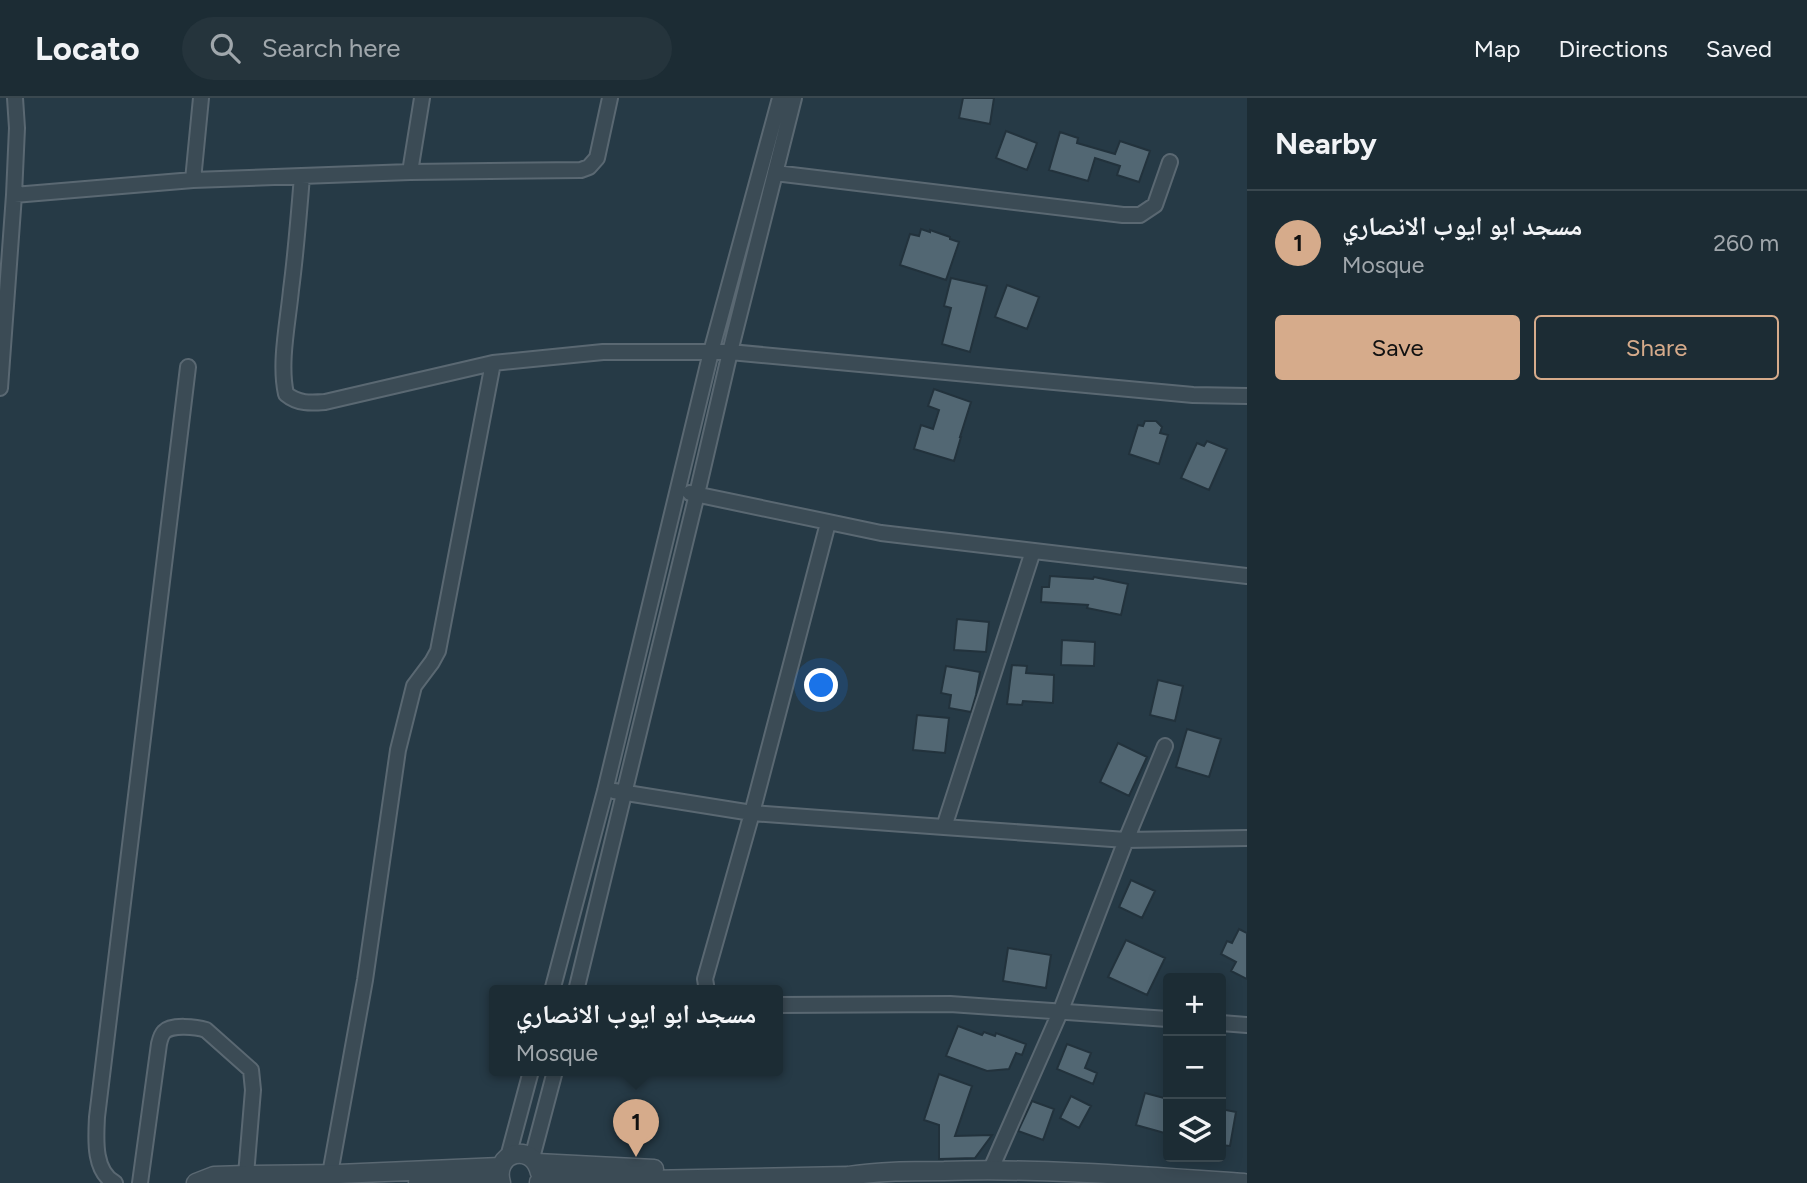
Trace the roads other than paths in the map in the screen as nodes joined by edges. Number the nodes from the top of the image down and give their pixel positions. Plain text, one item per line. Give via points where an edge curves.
1 (15, 98) edge
2 (201, 98) edge
3 (422, 98) edge
4 (610, 98) edge
5 (780, 98) edge
6 (794, 98) edge
7 (1170, 162) dead end
8 (411, 172) junction
9 (775, 173) junction
10 (302, 176) junction
11 (194, 180) junction
12 (14, 195) junction
13 (712, 352) junction
14 (730, 352) junction
15 (493, 363) junction
16 (188, 367) dead end
17 (0, 388) edge
18 (1247, 396) edge
19 (679, 490) junction
20 (697, 494) junction
21 (828, 523) junction
22 (1033, 551) junction
23 (1247, 576) edge
24 (1165, 747) dead end
25 (605, 790) junction
26 (623, 792) junction
27 (752, 813) junction
28 (944, 827) junction
29 (1247, 838) edge
30 (1126, 840) junction
31 (554, 985) edge
32 (577, 985) edge
33 (706, 985) edge
34 (783, 1005) edge
35 (1061, 1010) junction
36 (1163, 1019) edge
37 (1226, 1024) edge
38 (1247, 1026) edge
39 (530, 1076) edge
40 (554, 1076) edge
41 (535, 1161) junction
42 (991, 1169) junction
43 (502, 1172) edge
44 (870, 1172) junction
45 (330, 1174) junction
46 (246, 1175) junction
47 (478, 1180) edge
48 (817, 1180) edge
49 (548, 1182) edge
50 (115, 1183) edge
51 (140, 1183) edge
52 (196, 1183) edge
53 (418, 1183) edge
54 (1244, 1183) edge

1 - 12 street
2 - 11 street
3 - 8 street
4 - 8 street via 597,158 581,170
5 - 13 street
6 - 9 street
7 - 9 street via 1155,205 1140,215
8 - 10 street
9 - 14 street
10 - 11 street
10 - 15 street via 286,340 286,394 305,403 325,402
11 - 12 street
12 - 17 street
13 - 14 street
13 - 15 street via 603,352
13 - 19 street
14 - 18 street via 1192,395
14 - 20 street
15 - 45 street via 438,651 414,687 398,750 365,980
16 - 50 street via 97,1117 100,1165
19 - 20 street
19 - 25 street
20 - 21 street
20 - 26 street
21 - 22 street
21 - 27 street
22 - 23 street
22 - 28 street
24 - 30 street
25 - 26 street
25 - 31 street
26 - 27 street
26 - 32 street
27 - 28 street
27 - 33 street
28 - 30 street
29 - 30 street
30 - 35 street
34 - 35 street via 950,1004
35 - 36 street
35 - 42 street
37 - 38 street
39 - 43 street
40 - 41 street
41 - 43 street via 521,1154
41 - 44 street via 661,1170 848,1168
41 - 49 street
42 - 44 street
42 - 54 street
43 - 47 street
44 - 48 street
45 - 46 street
45 - 47 street
46 - 51 street via 251,1070 206,1030 179,1027 164,1032 159,1044
46 - 52 street
47 - 53 street
48 - 49 street

